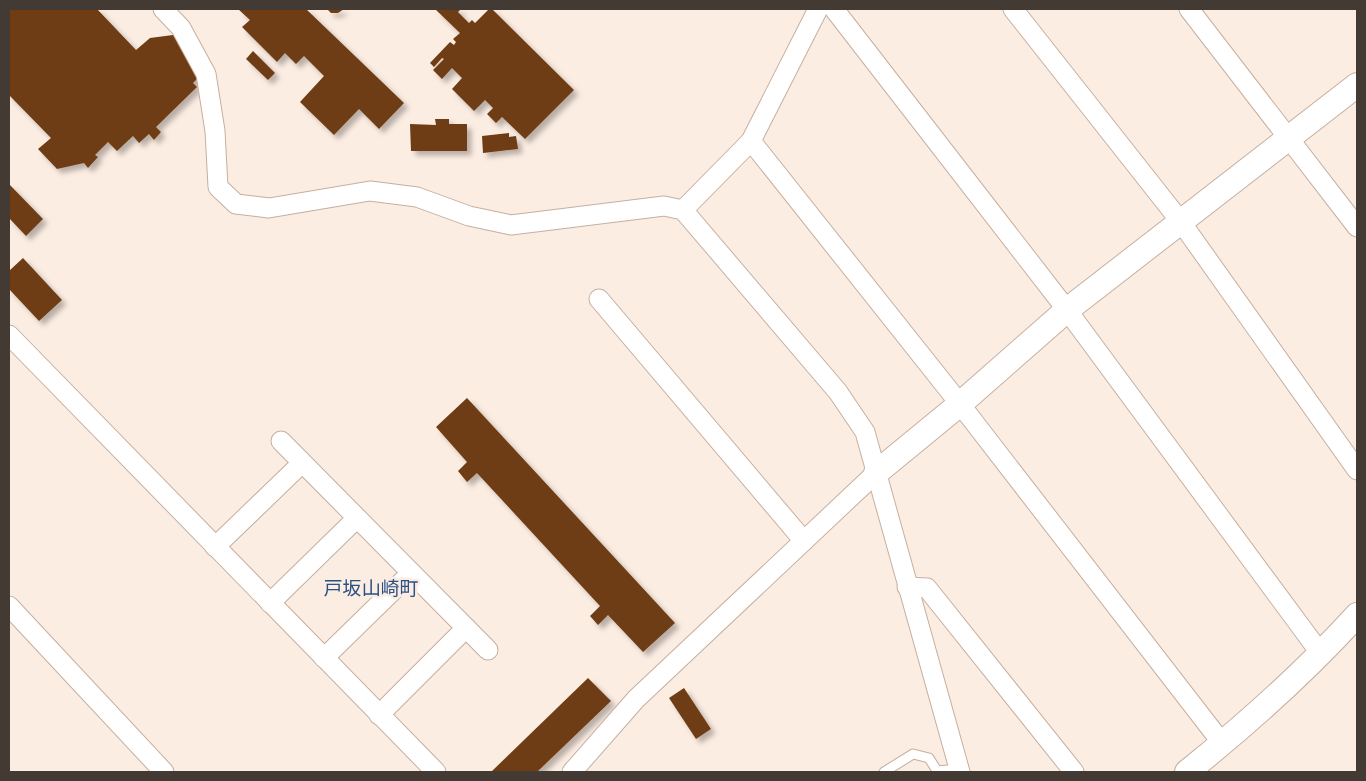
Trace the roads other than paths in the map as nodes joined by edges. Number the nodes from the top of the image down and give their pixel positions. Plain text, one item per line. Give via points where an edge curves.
1 (163, 9) edge
2 (818, 9) edge
3 (834, 9) edge
4 (1013, 9) edge
5 (1189, 9) edge
6 (1357, 85) edge
7 (1289, 138) junction
8 (751, 141) junction
9 (683, 210) junction
10 (1181, 222) junction
11 (1357, 227) edge
12 (599, 299) dead end
13 (1066, 310) junction
14 (9, 335) edge
15 (960, 404) junction
16 (281, 442) dead end
17 (302, 463) junction
18 (1357, 470) edge
19 (876, 473) junction
20 (357, 518) junction
21 (804, 541) junction
22 (215, 547) junction
23 (412, 573) junction
24 (907, 587) junction
25 (270, 603) junction
26 (9, 606) edge
27 (1357, 615) edge
28 (466, 628) junction
29 (488, 650) dead end
30 (1321, 654) junction
31 (324, 658) junction
32 (379, 715) junction
33 (1222, 744) junction
34 (959, 771) edge
35 (164, 772) edge
36 (436, 772) edge
37 (572, 772) edge
38 (884, 772) edge
39 (1074, 772) edge
40 (1186, 772) edge

1 - 9 street via 182,28 206,74 215,131 218,188 236,204 269,208 370,191 417,197 469,216 511,225 664,206
2 - 8 street
3 - 13 street
4 - 10 street
5 - 7 street
6 - 7 street
7 - 10 street
7 - 11 street
8 - 9 street
8 - 15 street
9 - 19 street via 838,392 865,432
10 - 13 street
10 - 18 street
12 - 21 street
13 - 15 street
13 - 30 street
14 - 22 street
15 - 19 street
15 - 33 street
16 - 17 street
17 - 20 street
17 - 22 street
19 - 21 street
19 - 24 street
20 - 23 street
20 - 25 street
21 - 37 street via 636,699
22 - 25 street
23 - 28 street
23 - 31 street
24 - 34 street
24 - 39 street via 926,588
25 - 31 street
26 - 35 street
27 - 30 street
28 - 29 street
28 - 32 street
30 - 33 street
31 - 32 street
32 - 36 street
33 - 40 street
34 - 38 lane via 937,771 929,758 913,754

